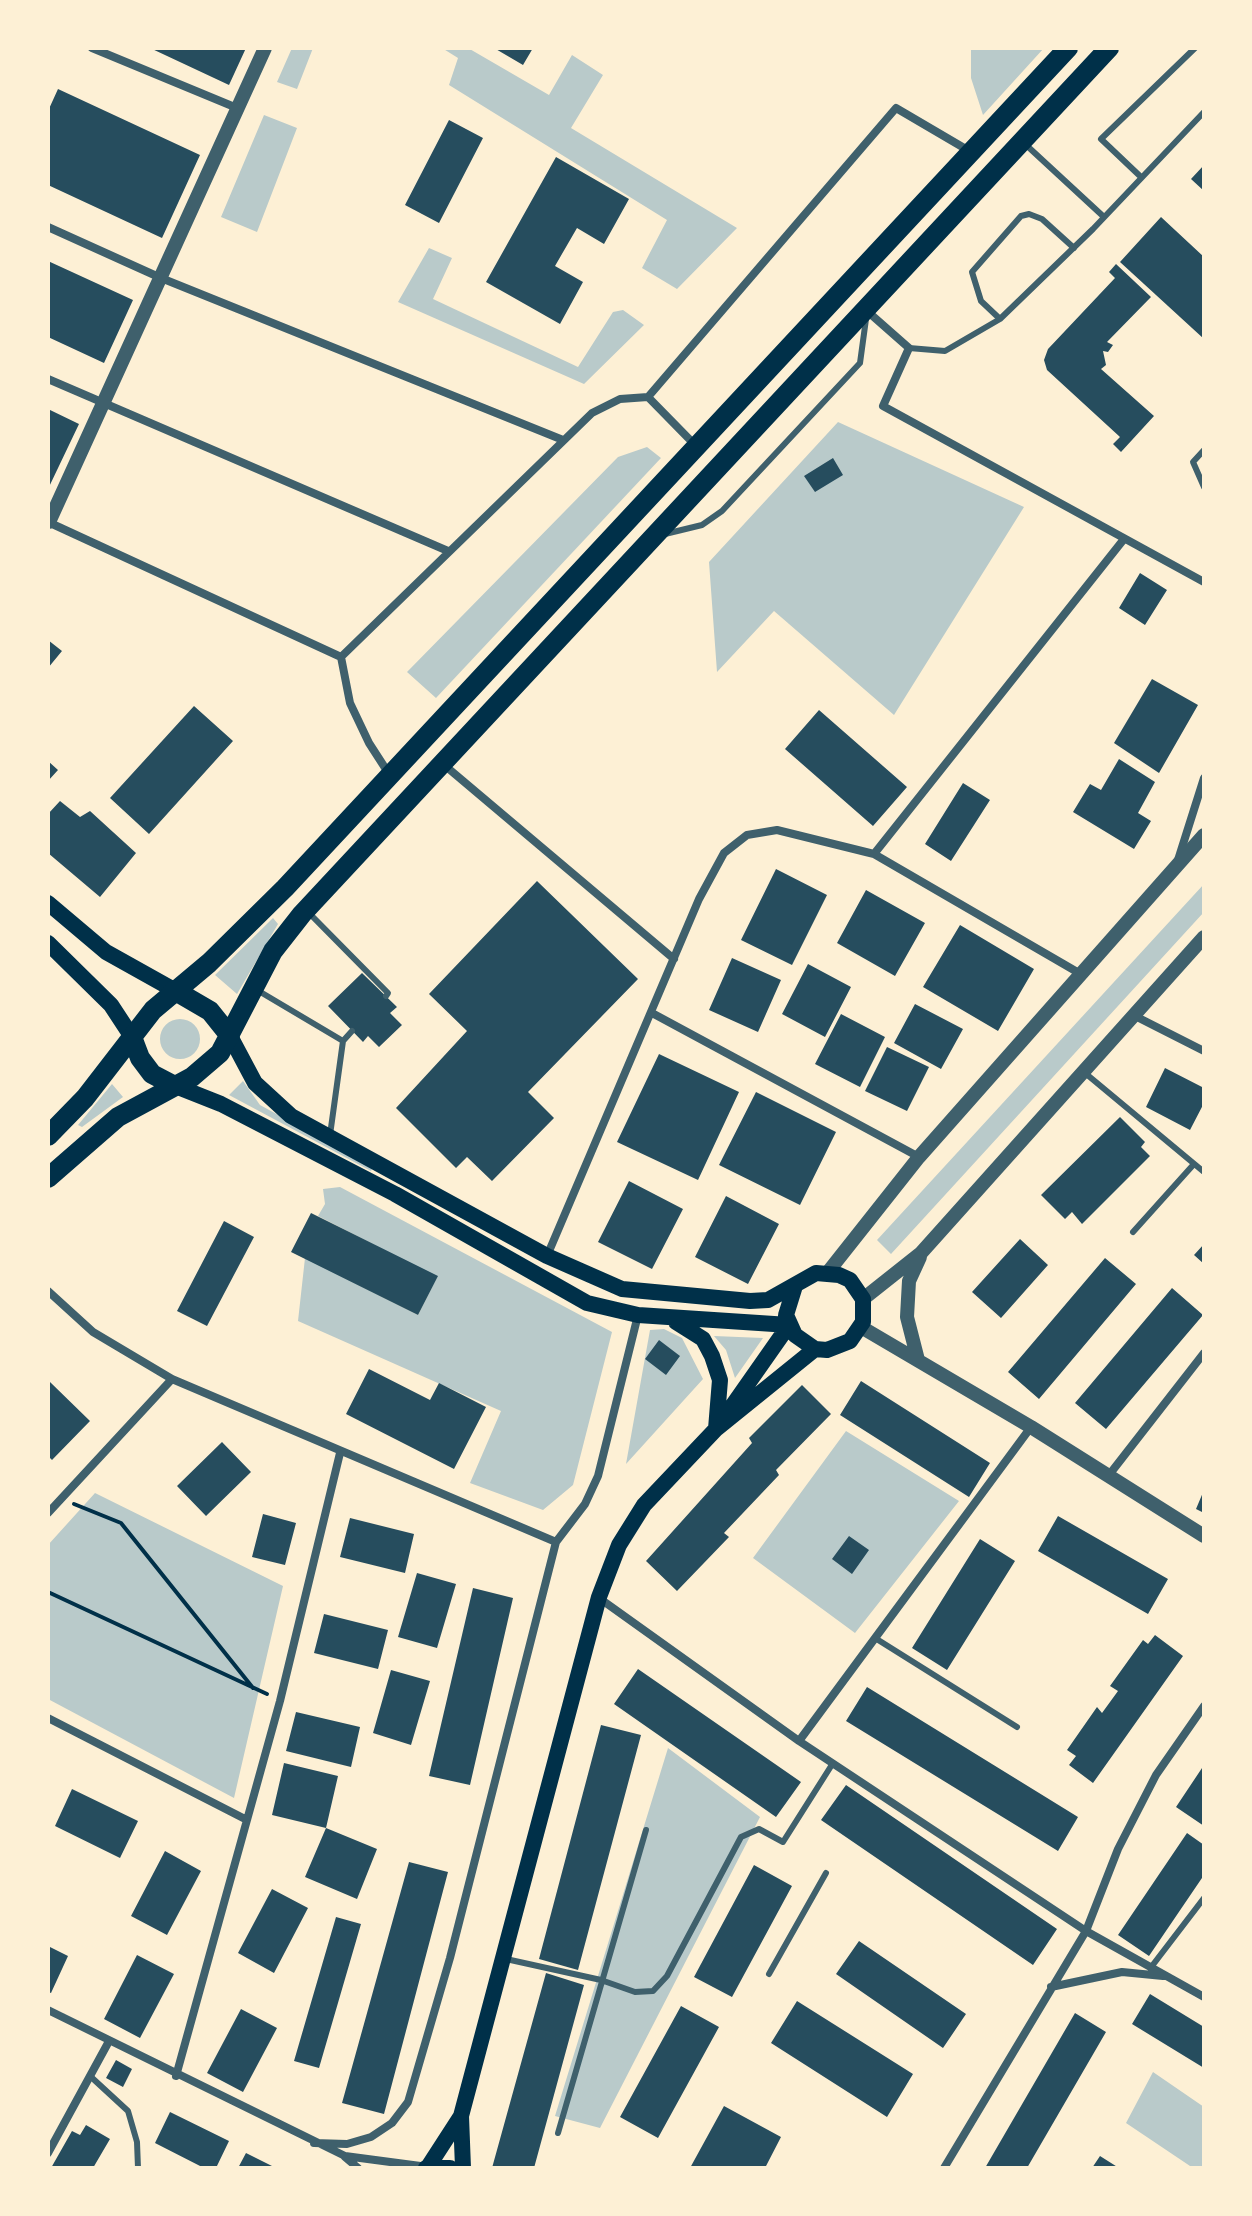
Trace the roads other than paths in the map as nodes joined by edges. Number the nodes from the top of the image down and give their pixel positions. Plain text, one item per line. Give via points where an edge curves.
1 (92, 48) edge
2 (265, 48) edge
3 (1068, 48) edge
4 (1109, 48) edge
5 (1195, 48) edge
6 (237, 108) junction
7 (1204, 112) edge
8 (1022, 142) junction
9 (971, 152) junction
10 (1141, 177) junction
11 (1104, 217) junction
12 (48, 227) edge
13 (1074, 248) junction
14 (161, 278) junction
15 (866, 310) junction
16 (1000, 319) junction
17 (909, 348) junction
18 (48, 379) edge
19 (648, 397) junction
20 (103, 403) junction
21 (563, 440) junction
22 (697, 447) junction
23 (1204, 450) edge
24 (1204, 487) edge
25 (48, 522) edge
26 (658, 535) junction
27 (1124, 539) junction
28 (448, 551) junction
29 (1204, 582) edge
30 (341, 657) junction
31 (442, 764) junction
32 (390, 776) junction
33 (1204, 778) edge
34 (1204, 835) edge
35 (874, 854) junction
36 (1176, 864) junction
37 (48, 903) edge
38 (306, 910) junction
39 (1204, 937) edge
40 (48, 943) edge
41 (674, 959) junction
42 (1079, 973) junction
43 (254, 988) junction
44 (174, 990) junction
45 (386, 996) dead end
46 (652, 1013) junction
47 (1132, 1014) junction
48 (352, 1031) dead end
49 (230, 1036) junction
50 (132, 1037) junction
51 (343, 1041) junction
52 (1204, 1051) edge
53 (1082, 1070) junction
54 (173, 1085) junction
55 (330, 1135) junction
56 (48, 1136) edge
57 (919, 1157) junction
58 (1194, 1164) junction
59 (1204, 1172) edge
60 (48, 1178) edge
61 (1133, 1232) dead end
62 (921, 1253) junction
63 (547, 1256) junction
64 (828, 1272) junction
65 (795, 1286) junction
66 (48, 1291) edge
67 (863, 1299) junction
68 (638, 1315) junction
69 (668, 1318) junction
70 (789, 1325) junction
71 (861, 1327) junction
72 (815, 1349) junction
73 (1204, 1353) edge
74 (918, 1360) junction
75 (172, 1379) junction
76 (1031, 1427) junction
77 (716, 1429) junction
78 (340, 1453) junction
79 (1109, 1475) junction
80 (48, 1513) edge
81 (1204, 1536) edge
82 (556, 1542) junction
83 (599, 1597) junction
84 (875, 1638) junction
85 (1204, 1706) edge
86 (48, 1718) edge
87 (1017, 1727) dead end
88 (799, 1741) junction
89 (833, 1763) junction
90 (247, 1820) junction
91 (646, 1830) dead end
92 (826, 1873) dead end
93 (1204, 1898) edge
94 (1086, 1931) junction
95 (502, 1959) junction
96 (1152, 1966) junction
97 (769, 1974) dead end
98 (601, 1980) junction
99 (1179, 1981) junction
100 (1050, 1988) junction
101 (1204, 1997) edge
102 (48, 2010) edge
103 (108, 2043) junction
104 (90, 2076) junction
105 (176, 2076) junction
106 (461, 2116) junction
107 (558, 2133) dead end
108 (314, 2143) junction
109 (48, 2153) edge
110 (345, 2156) junction
111 (427, 2167) edge
112 (138, 2168) edge
113 (358, 2168) edge
114 (450, 2168) edge
115 (463, 2168) edge
116 (944, 2168) edge

1 - 6 street
2 - 6 street
3 - 9 main road
4 - 8 main road
5 - 10 lane via 1101,139
6 - 14 street
7 - 10 lane
8 - 11 lane
8 - 15 main road
9 - 19 street via 896,108
9 - 22 main road
10 - 11 lane
11 - 13 lane
12 - 14 street
13 - 16 lane
13 - 16 lane via 1042,219 1021,216 972,272 981,301
14 - 20 street
14 - 21 street
15 - 17 street
15 - 26 main road
15 - 26 lane via 860,363 722,511 702,525
16 - 17 lane via 945,351
17 - 27 street via 883,406
18 - 20 street
19 - 21 street via 620,399 592,413
19 - 22 street
20 - 25 street
20 - 28 street
21 - 28 street
22 - 32 main road
23 - 24 lane via 1193,462
25 - 30 street
26 - 31 main road
27 - 29 street
27 - 35 street
28 - 30 street
30 - 32 street via 350,703
31 - 38 main road
31 - 41 street
32 - 44 main road via 242,932
33 - 36 street
34 - 36 street
35 - 41 street via 777,830 747,835 724,853
35 - 42 street
36 - 42 street
37 - 44 main road via 106,952
38 - 43 main road via 273,951
38 - 45 lane
39 - 47 street
40 - 50 main road via 111,1005
41 - 46 street
42 - 57 street
43 - 49 main road
43 - 51 lane
44 - 49 main road via 210,1011
44 - 50 main road
46 - 57 street
46 - 63 street
47 - 52 street
47 - 53 street
48 - 51 lane
49 - 54 main road via 220,1053 192,1077
49 - 55 main road via 255,1083 274,1103
50 - 54 main road via 152,1074
50 - 56 main road
51 - 55 lane
53 - 58 lane
53 - 62 street
54 - 60 main road via 118,1117
54 - 68 main road via 221,1104 395,1194 570,1295 606,1310
55 - 63 main road
57 - 64 street
58 - 59 lane
58 - 61 lane
62 - 67 street
62 - 74 street via 909,1281 907,1317
63 - 65 main road via 598,1281 644,1292 768,1300
64 - 65 main road
64 - 67 main road via 850,1280
65 - 70 main road via 787,1305
66 - 75 street via 93,1332
67 - 71 main road
68 - 69 main road
68 - 82 street via 598,1476 585,1504
69 - 70 main road
69 - 77 main road via 703,1339 712,1356 720,1380
70 - 72 main road
70 - 77 main road
71 - 72 main road via 839,1348
71 - 74 street
72 - 77 main road
73 - 79 street
74 - 76 street
75 - 78 street
75 - 80 street
76 - 79 street
76 - 84 street
77 - 83 main road via 644,1505 619,1545
78 - 82 street
78 - 90 street
79 - 81 street
82 - 108 street via 408,2102 392,2123 371,2137 347,2144
83 - 88 street
83 - 95 main road
84 - 87 lane
84 - 88 street
85 - 94 street via 1156,1775 1118,1849
86 - 90 street
88 - 89 street
89 - 94 street
89 - 98 lane via 783,1842 759,1829 741,1837 667,1976 653,1991 635,1992
90 - 105 street
91 - 98 lane
92 - 97 lane
93 - 96 lane
94 - 96 street
94 - 100 street
95 - 98 lane
95 - 106 main road
96 - 99 street
98 - 107 lane
99 - 100 street via 1122,1972
99 - 101 street
100 - 116 street
102 - 103 street
103 - 104 street
103 - 105 street
104 - 109 street
104 - 112 lane via 128,2111
105 - 108 street
106 - 111 main road
106 - 115 main road
108 - 110 street
110 - 111 street
110 - 113 street
111 - 114 main road

